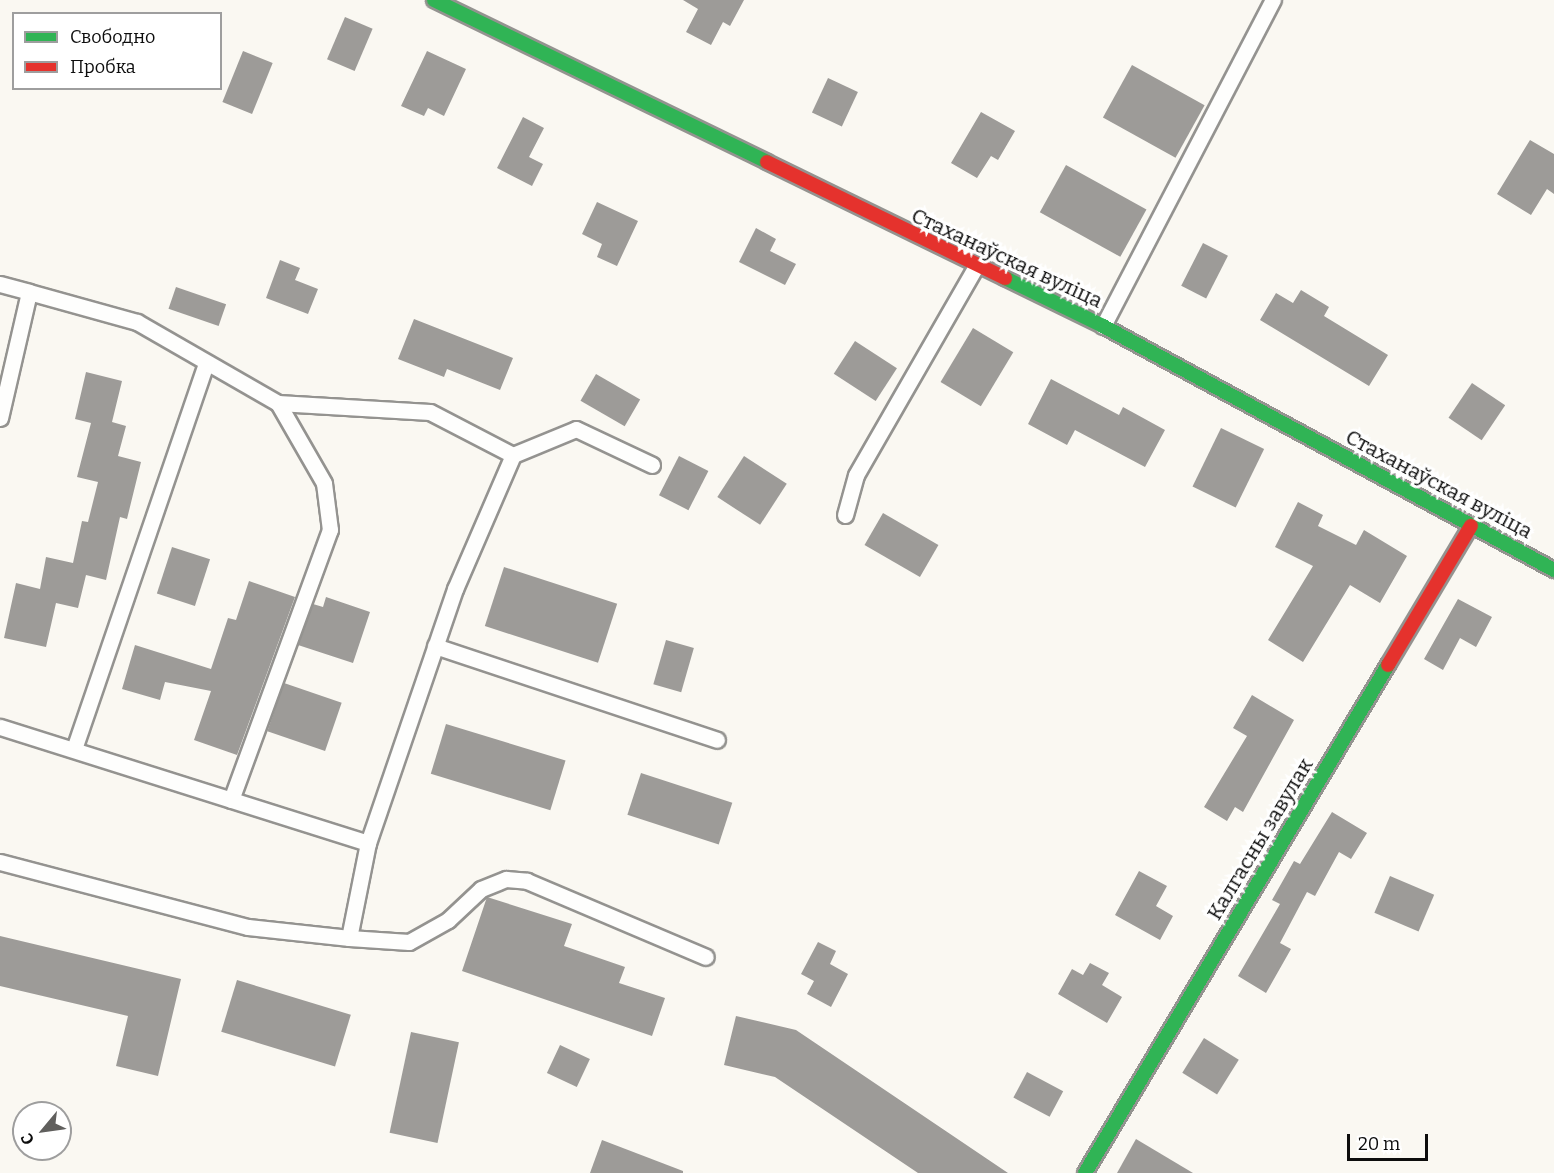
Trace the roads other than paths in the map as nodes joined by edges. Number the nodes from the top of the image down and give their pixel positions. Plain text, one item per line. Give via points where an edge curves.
1 (434, 0) edge
2 (1273, 0) edge
3 (975, 268) junction
4 (0, 284) edge
5 (29, 292) junction
6 (1103, 327) junction
7 (206, 363) junction
8 (278, 403) junction
9 (0, 418) edge
10 (513, 455) junction
11 (652, 465) dead end
12 (845, 515) dead end
13 (1471, 526) junction
14 (1554, 570) edge
15 (435, 646) junction
16 (0, 727) edge
17 (717, 740) dead end
18 (74, 749) junction
19 (231, 800) junction
20 (368, 843) junction
21 (0, 862) edge
22 (349, 938) junction
23 (706, 957) dead end
24 (1085, 1173) edge

1 - 3 street, Стаханаўская вуліца
2 - 6 lane
3 - 6 street, Стаханаўская вуліца
3 - 12 lane via 856,475
4 - 5 lane
5 - 7 lane via 137,322
5 - 9 lane
6 - 13 street, Стаханаўская вуліца
7 - 8 lane
7 - 18 lane
8 - 10 lane via 430,412
8 - 19 lane via 324,483 330,530
10 - 11 lane via 576,429
10 - 15 lane
13 - 14 street, Стаханаўская вуліца
13 - 24 street, Калгасны завулак
15 - 17 lane
15 - 20 lane
16 - 18 lane
18 - 19 lane
19 - 20 lane
20 - 22 lane
21 - 22 lane via 248,927
22 - 23 lane via 409,942 448,920 482,889 506,879 527,881

